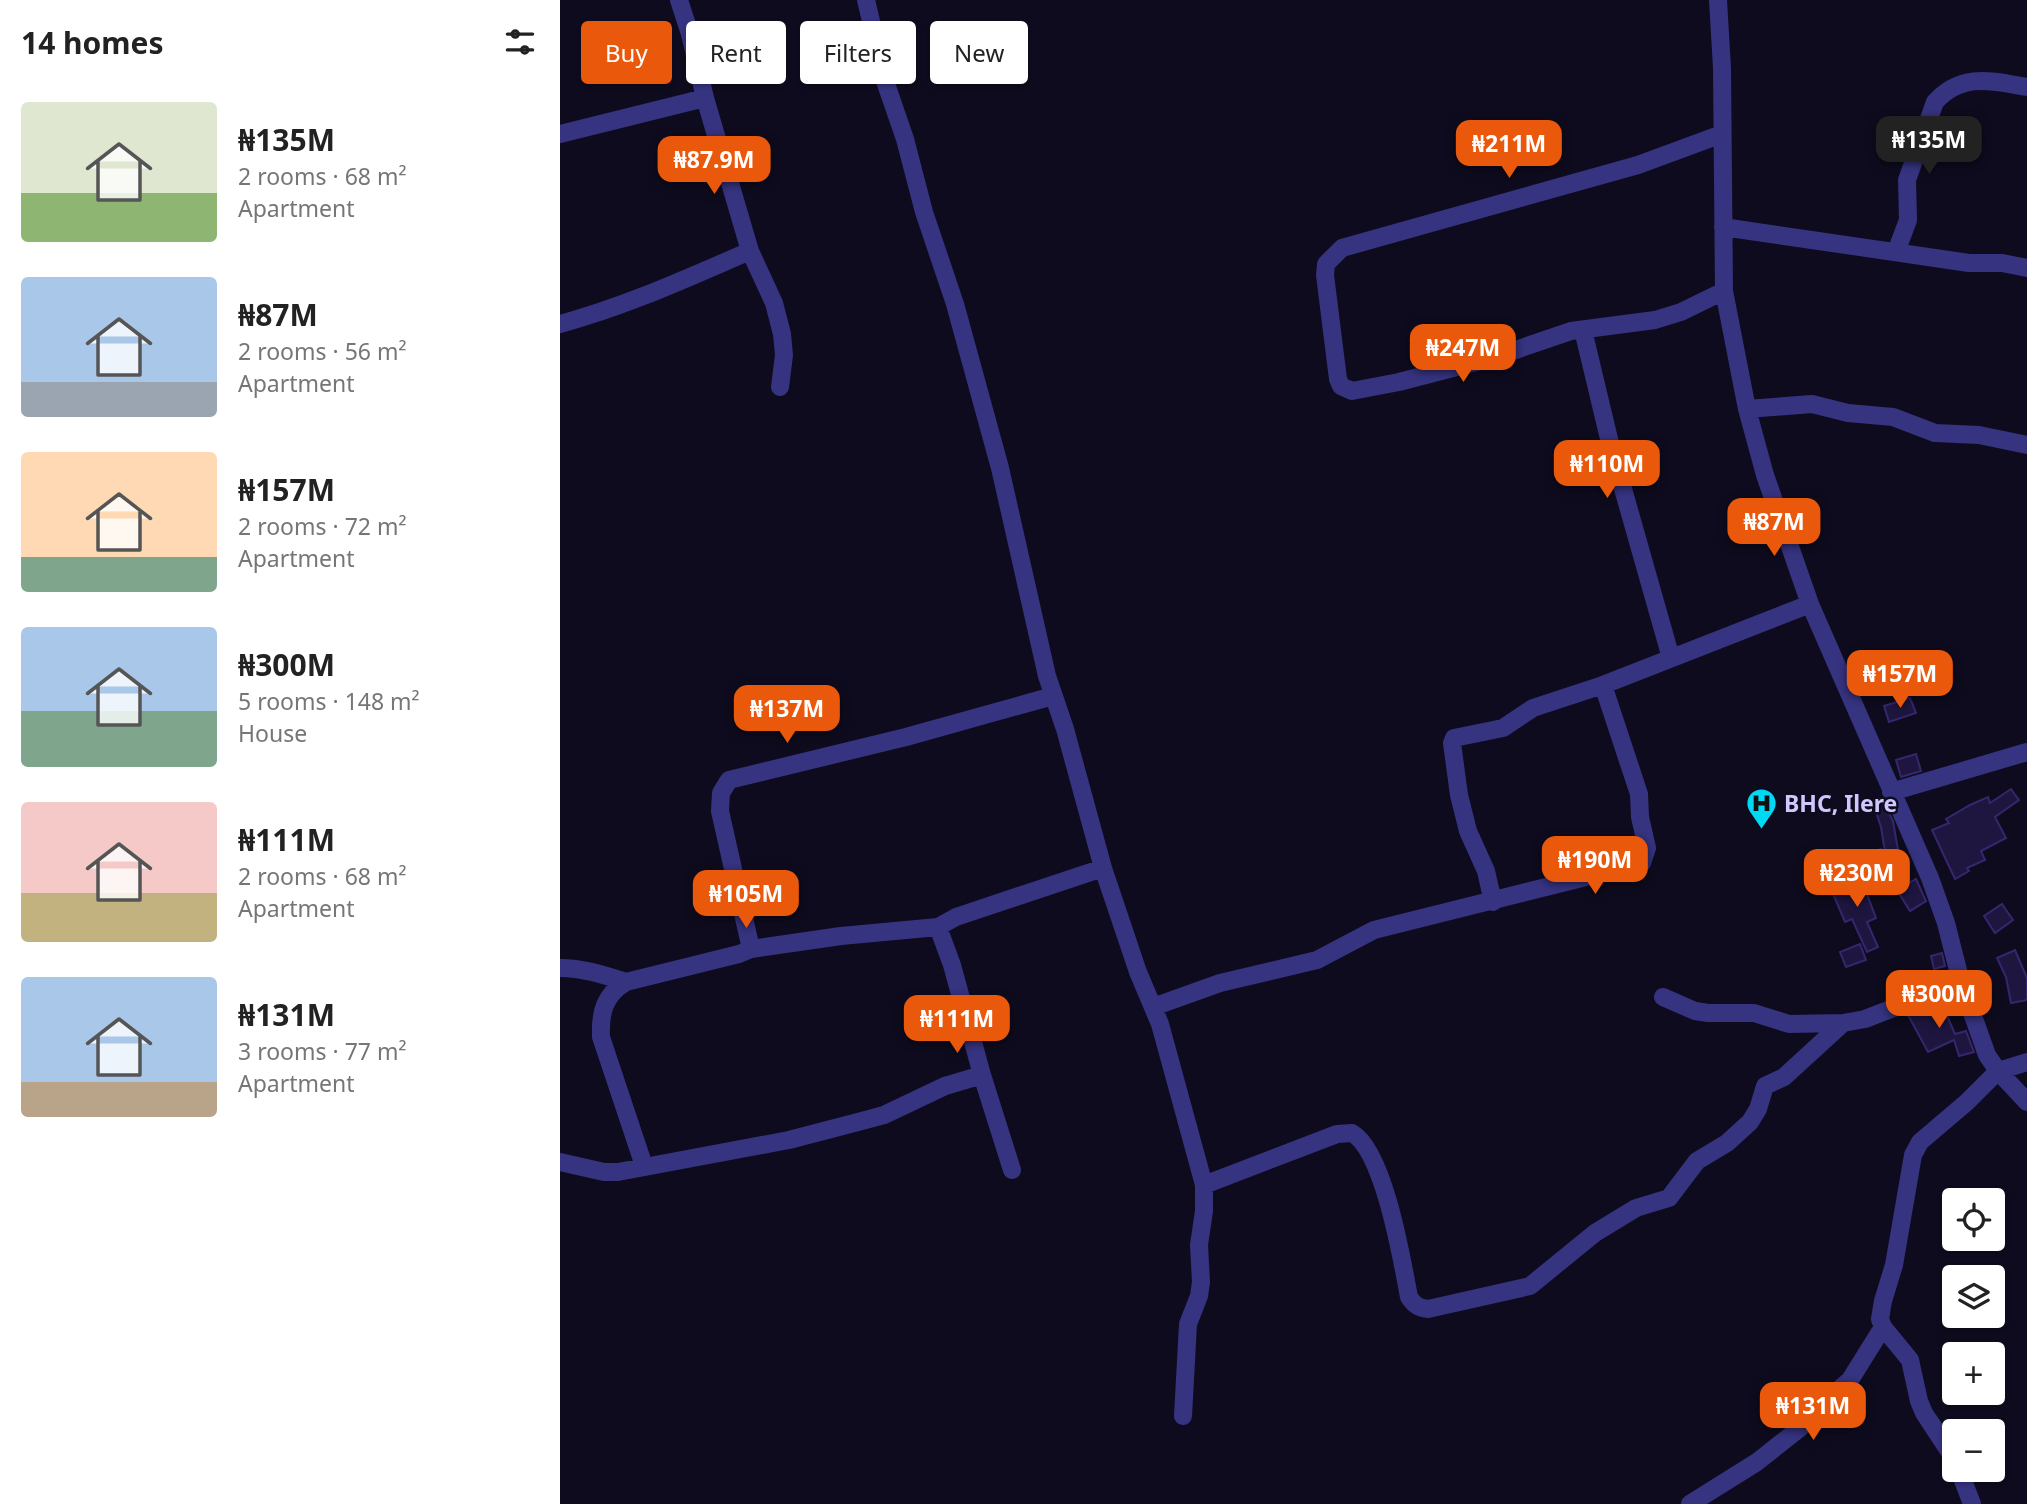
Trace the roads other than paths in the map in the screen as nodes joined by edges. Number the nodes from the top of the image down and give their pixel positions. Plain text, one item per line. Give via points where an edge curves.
1 (679, 0) edge
2 (866, 0) edge
3 (1718, 0) edge
4 (2027, 87) edge
5 (705, 98) junction
6 (560, 134) edge
7 (1722, 134) junction
8 (1723, 228) junction
9 (750, 251) junction
10 (1896, 252) junction
11 (2027, 268) edge
12 (1724, 291) junction
13 (560, 324) edge
14 (1583, 330) junction
15 (779, 387) dead end
16 (1747, 409) junction
17 (2027, 445) edge
18 (1810, 604) junction
19 (1671, 659) junction
20 (1604, 685) junction
21 (1053, 696) junction
22 (2027, 752) edge
23 (1891, 792) junction
24 (1103, 868) junction
25 (1493, 902) junction
26 (938, 927) junction
27 (751, 948) junction
28 (560, 968) edge
29 (626, 982) junction
30 (1961, 982) junction
31 (1663, 998) dead end
32 (1153, 1007) junction
33 (1843, 1023) junction
34 (2027, 1062) edge
35 (1998, 1071) junction
36 (982, 1075) junction
37 (2027, 1102) edge
38 (560, 1162) edge
39 (644, 1166) junction
40 (1012, 1170) dead end
41 (1204, 1185) junction
42 (1883, 1327) junction
43 (1183, 1416) dead end
44 (1942, 1440) edge
45 (1964, 1482) edge
46 (1690, 1504) edge
47 (1972, 1504) edge

1 - 5 street
2 - 21 street via 1000,468
3 - 7 street
4 - 10 street via 1977,80 1958,84 1935,102 1907,180 1908,220
5 - 6 street
5 - 9 street
7 - 8 street
7 - 14 street via 1639,165 1342,248 1326,264 1338,379 1346,390 1399,382
8 - 10 street
8 - 12 street
9 - 13 street via 653,294
9 - 15 street via 774,303 782,334
10 - 11 street
12 - 14 street via 1655,320
12 - 16 street
14 - 19 street
16 - 17 street via 1812,404 1848,413 1893,416 1935,433 1979,435
16 - 18 street
18 - 19 street
18 - 23 street
19 - 20 street
20 - 25 street via 1533,708 1503,728 1454,738 1459,795
20 - 25 street via 1635,778 1645,858 1635,866
21 - 24 street
21 - 27 street via 729,780 721,793 720,811
22 - 23 street
23 - 30 street via 1930,878
24 - 26 street
24 - 32 street
25 - 32 street via 1374,930 1317,960 1220,983
26 - 27 street
26 - 36 street
27 - 29 street
28 - 29 street
29 - 39 street via 606,1001 601,1037
30 - 33 street
30 - 35 street via 1987,1055
31 - 33 street via 1708,1013 1754,1013 1789,1024
32 - 41 street
33 - 41 street via 1784,1077 1765,1086 1750,1122 1698,1161 1672,1195 1636,1208 1595,1233 1537,1282 1518,1290 1428,1309 1413,1303 1374,1164 1366,1144 1352,1133 1337,1134
34 - 35 street
35 - 37 street
35 - 42 street via 1920,1142 1913,1155 1894,1265 1883,1301
36 - 39 street via 871,1119 789,1140
36 - 40 street
38 - 39 street via 604,1172
41 - 43 street via 1201,1282 1188,1324
42 - 44 street via 1910,1360 1919,1401
42 - 46 street via 1850,1380 1800,1427 1757,1462
45 - 47 street

